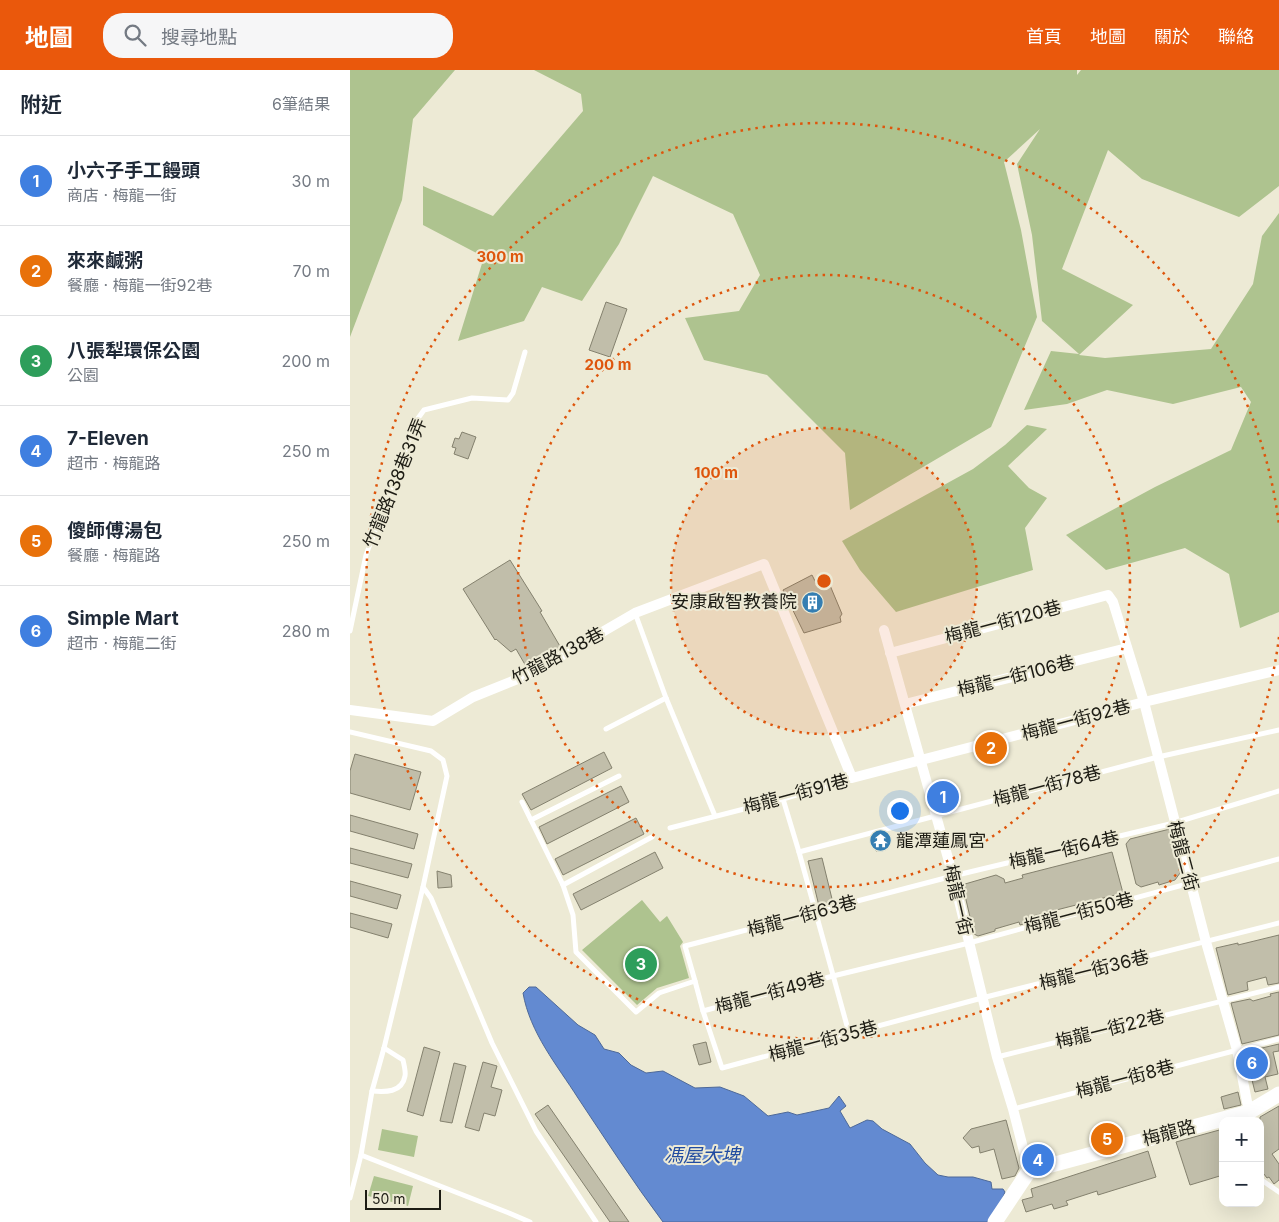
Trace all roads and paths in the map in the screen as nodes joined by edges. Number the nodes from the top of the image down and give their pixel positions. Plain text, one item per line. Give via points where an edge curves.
1 (525, 352) dead end
2 (1113, 602) joint
3 (635, 613) junction
4 (350, 630) edge
5 (884, 630) dead end
6 (1128, 648) junction
7 (890, 653) junction
8 (1279, 670) edge
9 (666, 698) junction
10 (1144, 702) junction
11 (905, 704) junction
12 (350, 710) edge
13 (606, 729) dead end
14 (1279, 730) edge
15 (350, 732) edge
16 (1158, 757) junction
17 (922, 760) junction
18 (619, 776) dead end
19 (852, 778) junction
20 (1279, 792) edge
21 (783, 799) junction
22 (522, 802) dead end
23 (936, 815) junction
24 (715, 816) junction
25 (531, 820) junction
26 (1174, 823) junction
27 (670, 828) dead end
28 (652, 837) dead end
29 (799, 852) junction
30 (1279, 859) edge
31 (953, 876) junction
32 (1190, 883) junction
33 (563, 885) junction
34 (423, 887) junction
35 (815, 912) junction
36 (1279, 923) edge
37 (1206, 942) junction
38 (968, 943) junction
39 (833, 976) junction
40 (695, 981) junction
41 (1279, 987) edge
42 (982, 998) junction
43 (1222, 1001) junction
44 (703, 1012) junction
45 (850, 1033) junction
46 (1279, 1039) edge
47 (384, 1048) junction
48 (1237, 1050) junction
49 (997, 1058) junction
50 (372, 1091) junction
51 (1279, 1094) edge
52 (1013, 1109) junction
53 (1248, 1116) edge
54 (361, 1155) junction
55 (1029, 1170) junction
56 (1264, 1182) edge
57 (1279, 1192) edge
58 (350, 1198) edge
59 (530, 1222) edge
60 (596, 1222) edge
61 (995, 1222) edge

1 - 4 lane, 竹龍路138巷31弄 via 508,400 472,398 424,410 416,421 366,555
2 - 6 street, 梅龍二街
2 - 7 street, 梅龍一街120巷 via 1108,595
3 - 9 lane
3 - 12 street, 竹龍路138巷 via 530,674 473,697 433,721
3 - 19 street, 竹龍路138巷 via 764,564
5 - 7 street, 梅龍一街
6 - 10 street, 梅龍二街
6 - 11 street, 梅龍一街106巷
7 - 11 street, 梅龍一街
8 - 10 street, 梅龍一街92巷
9 - 13 lane
9 - 24 lane
10 - 16 street, 梅龍二街
10 - 17 street, 梅龍一街92巷
11 - 17 street, 梅龍一街
14 - 16 lane, 梅龍一街78巷
15 - 34 lane via 431,751 443,760 447,776
16 - 23 lane, 梅龍一街78巷
16 - 26 street, 梅龍二街
17 - 19 street, 梅龍一街91巷
17 - 23 street, 梅龍一街
18 - 25 lane
19 - 21 lane, 梅龍一街91巷
20 - 26 lane, 梅龍一街64巷
21 - 24 lane, 梅龍一街91巷
21 - 29 lane
22 - 25 lane, 梅龍一街49巷
23 - 29 lane, 梅龍一街78巷
23 - 31 street, 梅龍一街
24 - 27 lane, 梅龍一街91巷
25 - 33 lane, 梅龍一街49巷
26 - 31 lane, 梅龍一街64巷
26 - 32 street, 梅龍二街
28 - 33 lane
29 - 35 lane
30 - 32 lane, 梅龍一街50巷
31 - 35 lane, 梅龍一街63巷
31 - 38 street, 梅龍一街
32 - 37 street, 梅龍二街
32 - 38 lane, 梅龍一街50巷
33 - 40 lane, 梅龍一街49巷 via 574,915 576,952 636,1012 659,993
34 - 47 lane
34 - 60 lane via 431,898 492,1043 536,1131
35 - 39 lane
35 - 40 lane, 梅龍一街63巷 via 685,946
36 - 37 lane, 梅龍一街36巷
37 - 42 lane, 梅龍一街36巷
37 - 43 street, 梅龍二街
38 - 39 lane, 梅龍一街49巷
38 - 42 street, 梅龍一街
39 - 44 lane, 梅龍一街49巷
39 - 45 lane
40 - 44 lane, 梅龍一街49巷
41 - 43 lane, 梅龍一街22巷
42 - 45 lane, 梅龍一街35巷
42 - 49 street, 梅龍一街
43 - 48 street, 梅龍二街
43 - 49 lane, 梅龍一街22巷
44 - 45 lane, 梅龍一街35巷 via 722,1068
46 - 48 lane, 梅龍一街8巷
47 - 50 lane
47 - 50 lane via 403,1060 405,1076 399,1087 389,1092
48 - 52 lane, 梅龍一街8巷
48 - 53 street, 梅龍二街
49 - 52 street, 梅龍一街
50 - 54 lane
51 - 53 street, 梅龍路
52 - 55 street, 梅龍一街
53 - 55 street, 梅龍路
54 - 58 lane
54 - 59 lane
55 - 61 street
56 - 57 lane

